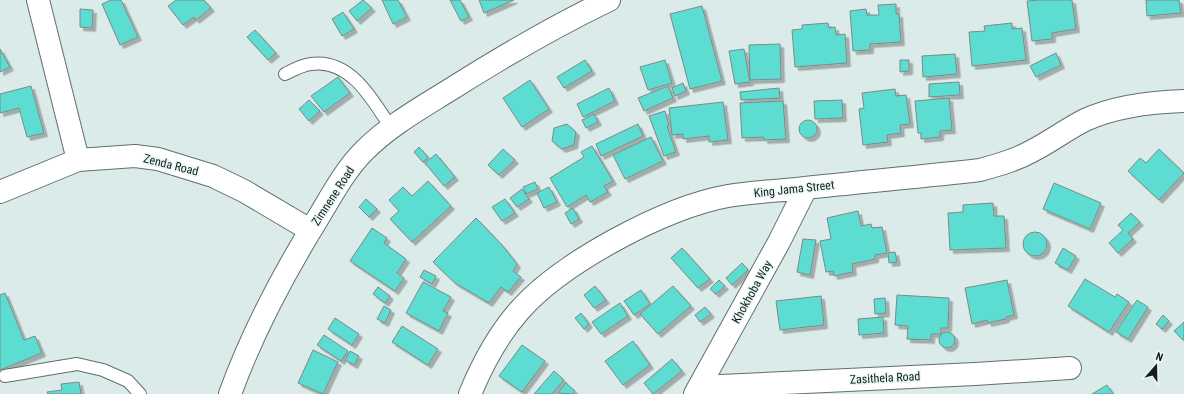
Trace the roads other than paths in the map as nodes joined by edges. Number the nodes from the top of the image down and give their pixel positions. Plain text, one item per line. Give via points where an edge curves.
1 (38, 0) edge
2 (609, 0) edge
3 (285, 74) dead end
4 (1184, 101) edge
5 (391, 128) junction
6 (78, 160) junction
7 (806, 188) junction
8 (0, 192) edge
9 (310, 230) junction
10 (1070, 368) dead end
11 (5, 376) dead end
12 (697, 390) edge
13 (140, 394) edge
14 (230, 394) edge
15 (470, 394) edge

1 - 6 street
2 - 5 street, Zimnene Road via 496,61
3 - 5 lane via 310,64 335,66 357,81 367,92
4 - 7 street, King Jama Street via 1155,102 1119,108 1086,120 1004,164 980,170
5 - 9 street, Zimnene Road via 364,151 341,180
6 - 8 street, Zenda Road
6 - 9 street, Zenda Road via 135,156 184,166 244,191
7 - 12 street, Khokhoba Way
7 - 15 street, King Jama Street via 727,196 680,209 591,254 519,311 499,338 478,374
9 - 14 street, Zimnene Road via 258,329
10 - 12 street, Zasithela Road
11 - 13 lane via 78,364 103,370 128,381

